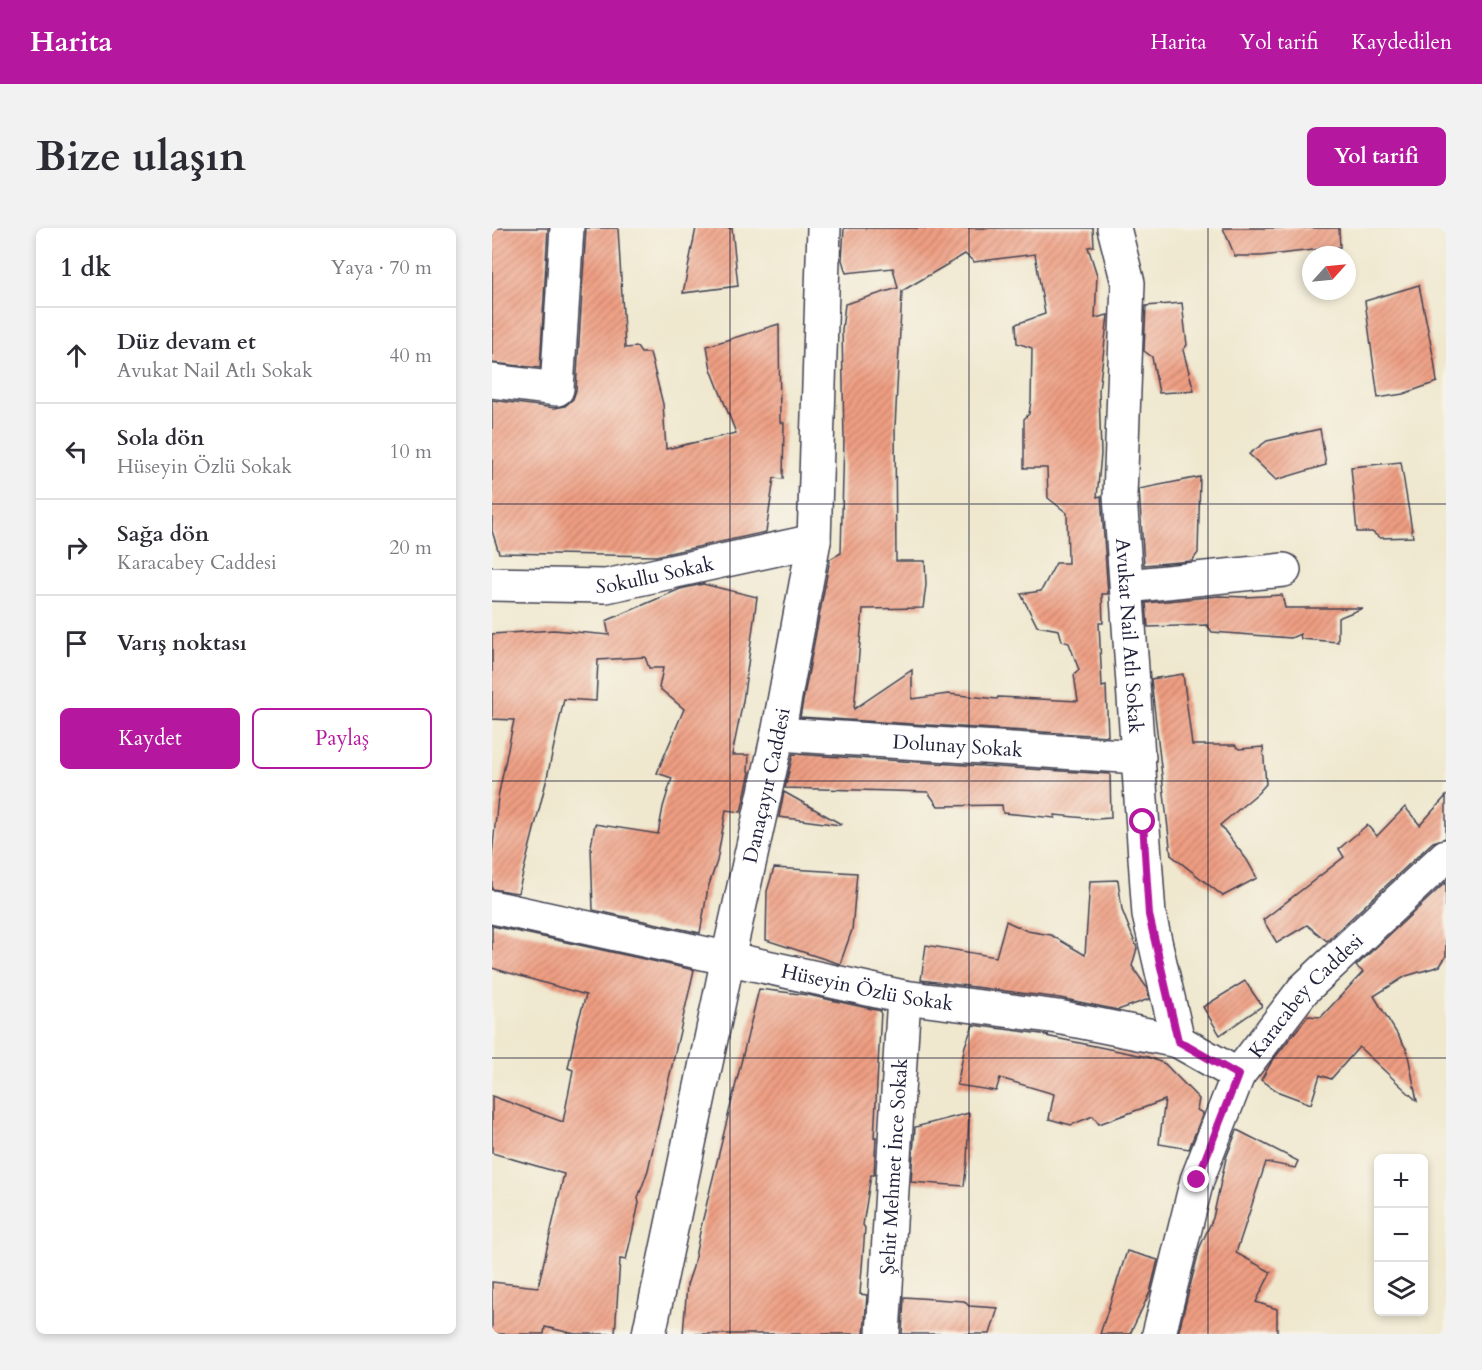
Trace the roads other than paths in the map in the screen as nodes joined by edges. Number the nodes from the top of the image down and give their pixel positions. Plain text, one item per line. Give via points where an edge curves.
1 (567, 228) edge
2 (824, 228) edge
3 (1114, 228) edge
4 (492, 381) edge
5 (814, 541) junction
6 (1284, 570) dead end
7 (492, 584) edge
8 (1127, 586) junction
9 (778, 734) junction
10 (1139, 758) junction
11 (1446, 856) edge
12 (492, 907) edge
13 (728, 958) junction
14 (904, 997) junction
15 (1178, 1041) junction
16 (1238, 1075) junction
17 (649, 1334) edge
18 (883, 1334) edge
19 (1159, 1334) edge

1 - 4 street via 557,389
2 - 5 street, Danaçayır Caddesi
3 - 8 street, Avukat Nail Atlı Sokak via 1128,283 1120,496
5 - 7 street, Sokullu Sokak via 606,586
5 - 9 street, Danaçayır Caddesi
6 - 8 street
8 - 10 street, Avukat Nail Atlı Sokak
9 - 10 street, Dolunay Sokak
9 - 13 street, Danaçayır Caddesi
10 - 15 street, Avukat Nail Atlı Sokak via 1149,915
11 - 16 street, Karacabey Caddesi via 1303,990
12 - 13 street, Hüseyin Özlü Sokak
13 - 14 street, Hüseyin Özlü Sokak
13 - 17 street, Danaçayır Caddesi
14 - 15 street, Hüseyin Özlü Sokak via 1058,1017
14 - 18 street, Şehit Mehmet İnce Sokak
15 - 16 street, Hüseyin Özlü Sokak
16 - 19 street, Karacabey Caddesi via 1197,1180

